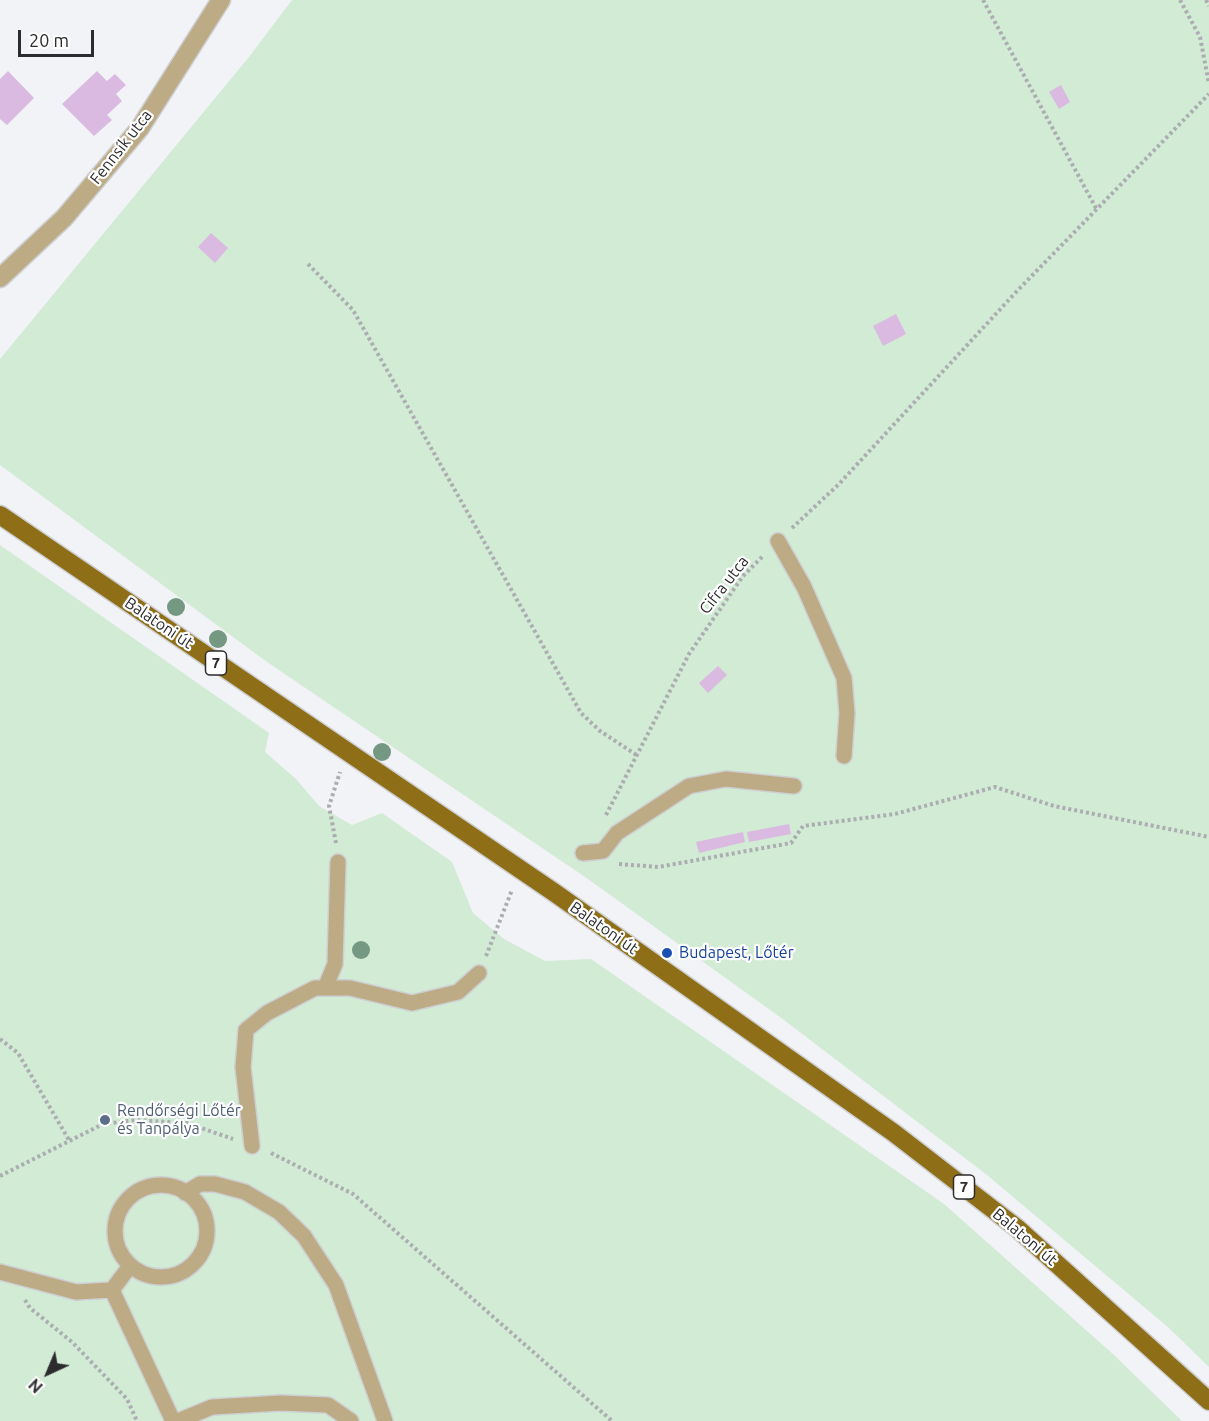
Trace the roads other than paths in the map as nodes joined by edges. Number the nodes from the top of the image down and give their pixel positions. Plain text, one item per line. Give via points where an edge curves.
1 (221, 0) edge
2 (0, 278) edge
3 (0, 514) edge
4 (778, 541) road end
5 (844, 756) dead end
6 (794, 786) dead end
7 (583, 853) dead end
8 (338, 862) road end
9 (479, 973) road end
10 (325, 988) junction
11 (252, 1146) dead end
12 (185, 1193) junction
13 (130, 1266) junction
14 (6, 1274) edge
15 (112, 1290) junction
16 (1209, 1401) edge
17 (173, 1421) edge
18 (178, 1421) edge
19 (351, 1421) edge
20 (385, 1421) edge

1 - 2 street, Fennsík utca via 140,128 64,218
3 - 16 main road, Balatoni út / 7 via 520,870 952,1177 1082,1284
4 - 5 lane via 804,587 844,678
6 - 7 lane via 726,779 689,786 617,833 603,852
8 - 10 lane via 335,964
9 - 10 lane via 458,992 412,1002 350,988
10 - 11 lane via 315,988 281,1004 246,1030 243,1067
12 - 13 lane via 173,1187 153,1186 134,1194 120,1209 115,1229 118,1250
12 - 13 lane via 192,1196 204,1213 208,1234 202,1254 188,1269 169,1277 149,1276
12 - 20 lane via 200,1184 245,1192 279,1212 304,1236 336,1285
13 - 15 lane
14 - 15 lane via 76,1292
15 - 17 lane
18 - 19 lane via 212,1407 281,1403 328,1405

